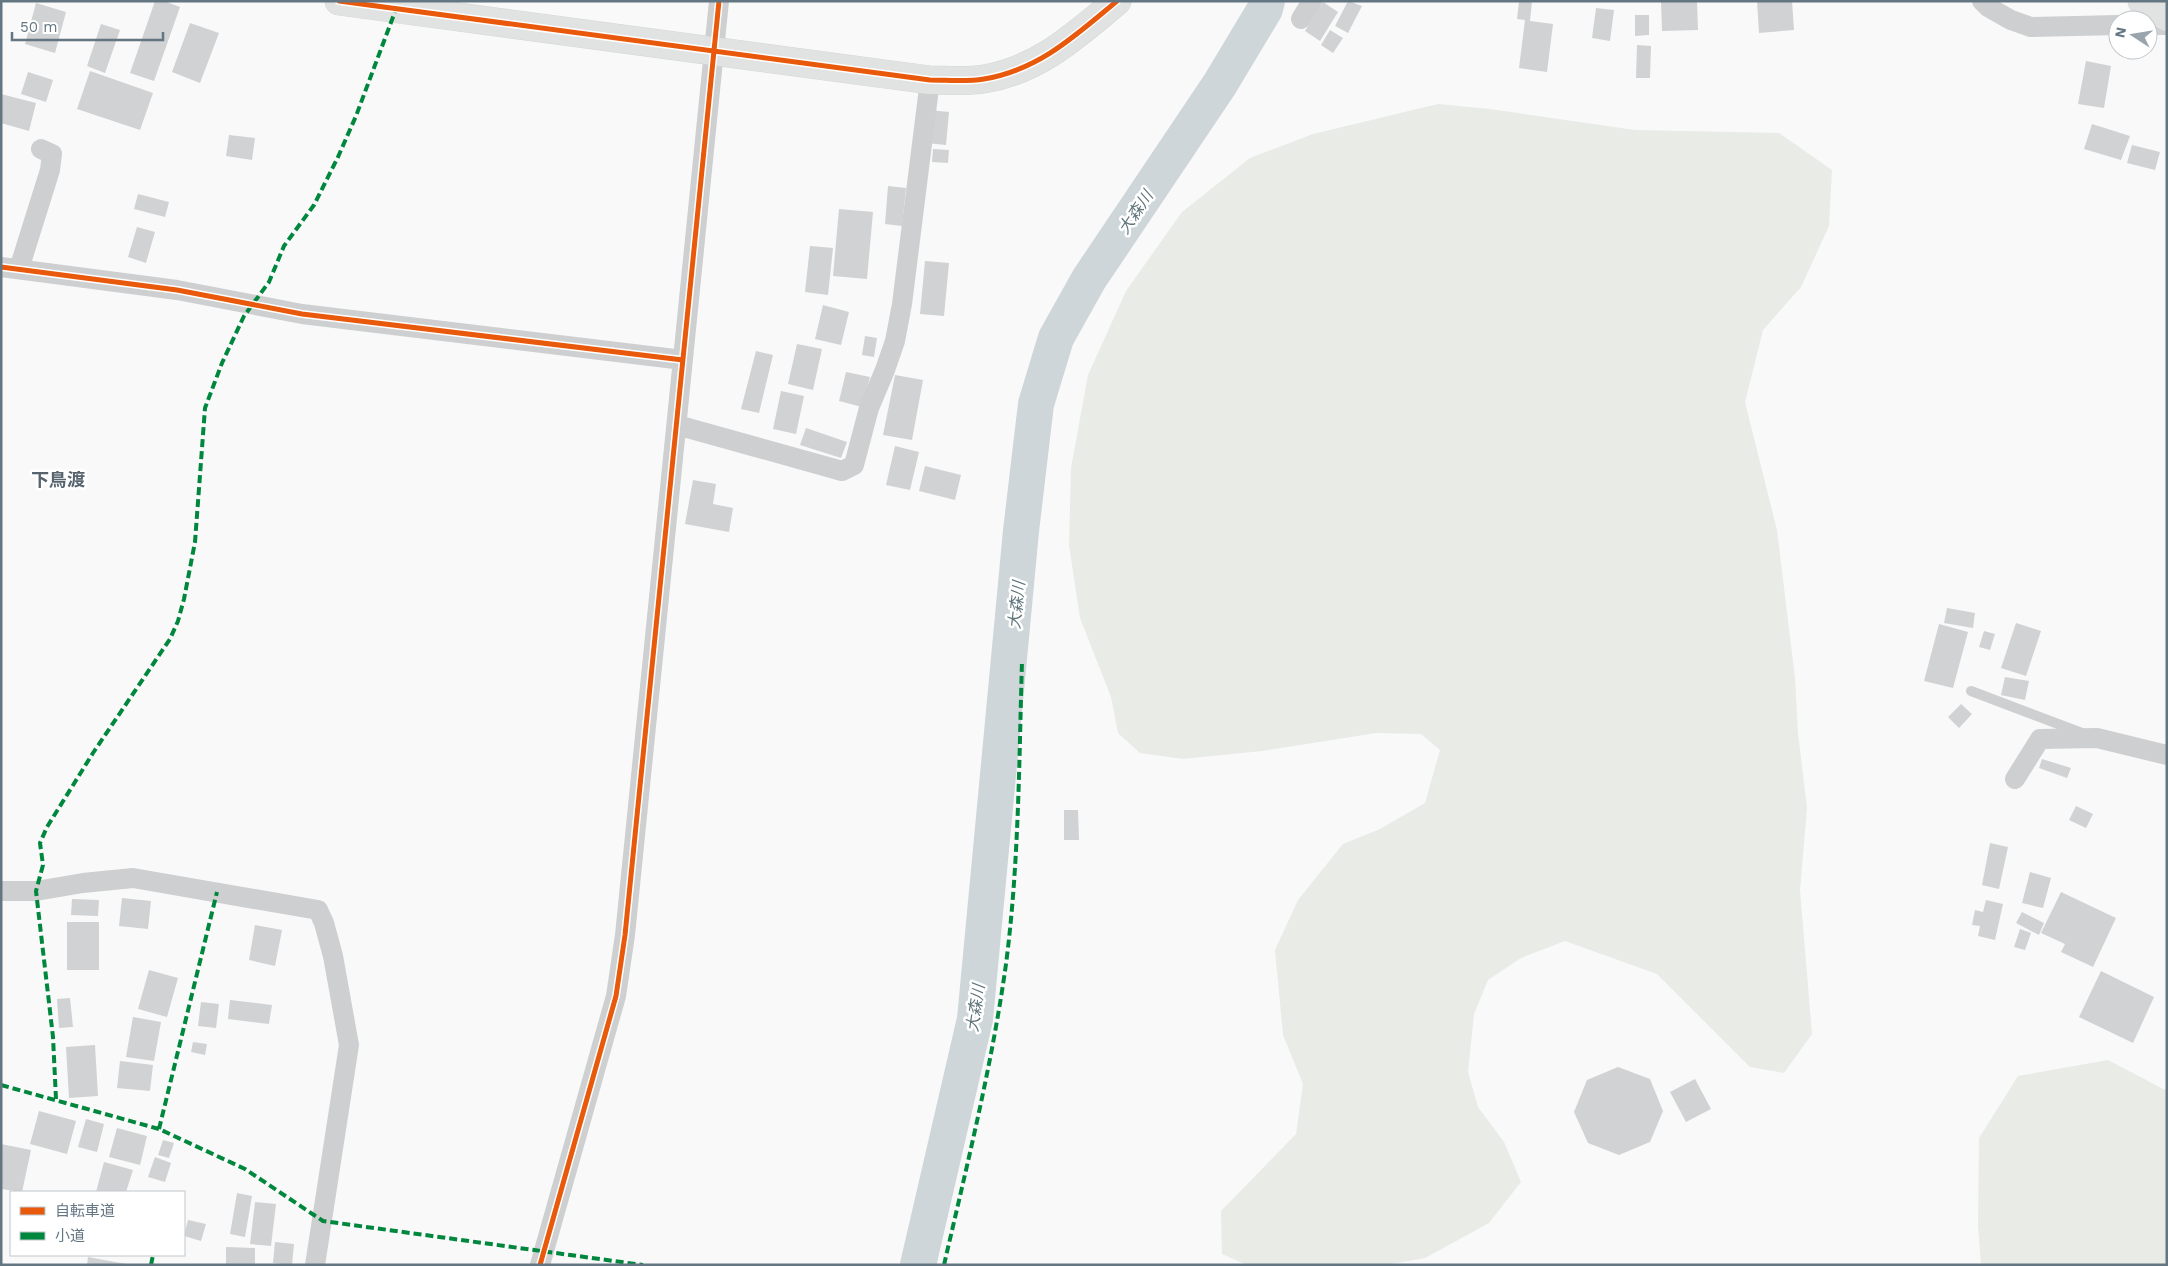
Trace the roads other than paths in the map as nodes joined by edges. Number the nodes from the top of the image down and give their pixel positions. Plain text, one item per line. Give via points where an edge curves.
1 (339, 1) edge
2 (719, 1) edge
3 (1118, 1) edge
4 (1312, 1) edge
5 (1982, 1) edge
6 (2142, 1) edge
7 (2167, 17) edge
8 (1301, 19) dead end
9 (2108, 25) edge
10 (714, 52) junction
11 (930, 80) junction
12 (41, 149) dead end
13 (10, 268) edge
14 (683, 360) junction
15 (677, 425) junction
16 (1971, 691) dead end
17 (2096, 738) junction
18 (2167, 755) edge
19 (2015, 778) dead end
20 (5, 897) edge
21 (315, 1265) edge
22 (540, 1265) edge

1 - 10 street
2 - 10 street
3 - 11 street via 1054,52 1028,65 982,79
4 - 8 street
5 - 9 street via 2010,20 2031,27
6 - 7 street
10 - 11 street
10 - 14 street
11 - 15 street via 897,332 869,408 854,465 842,470
12 - 13 street via 52,154 50,170
13 - 14 street via 176,290 302,314
14 - 15 street
15 - 22 street via 616,996
16 - 17 lane
17 - 18 street
17 - 19 street via 2040,739
20 - 21 street via 133,878 318,910 333,956 349,1045

